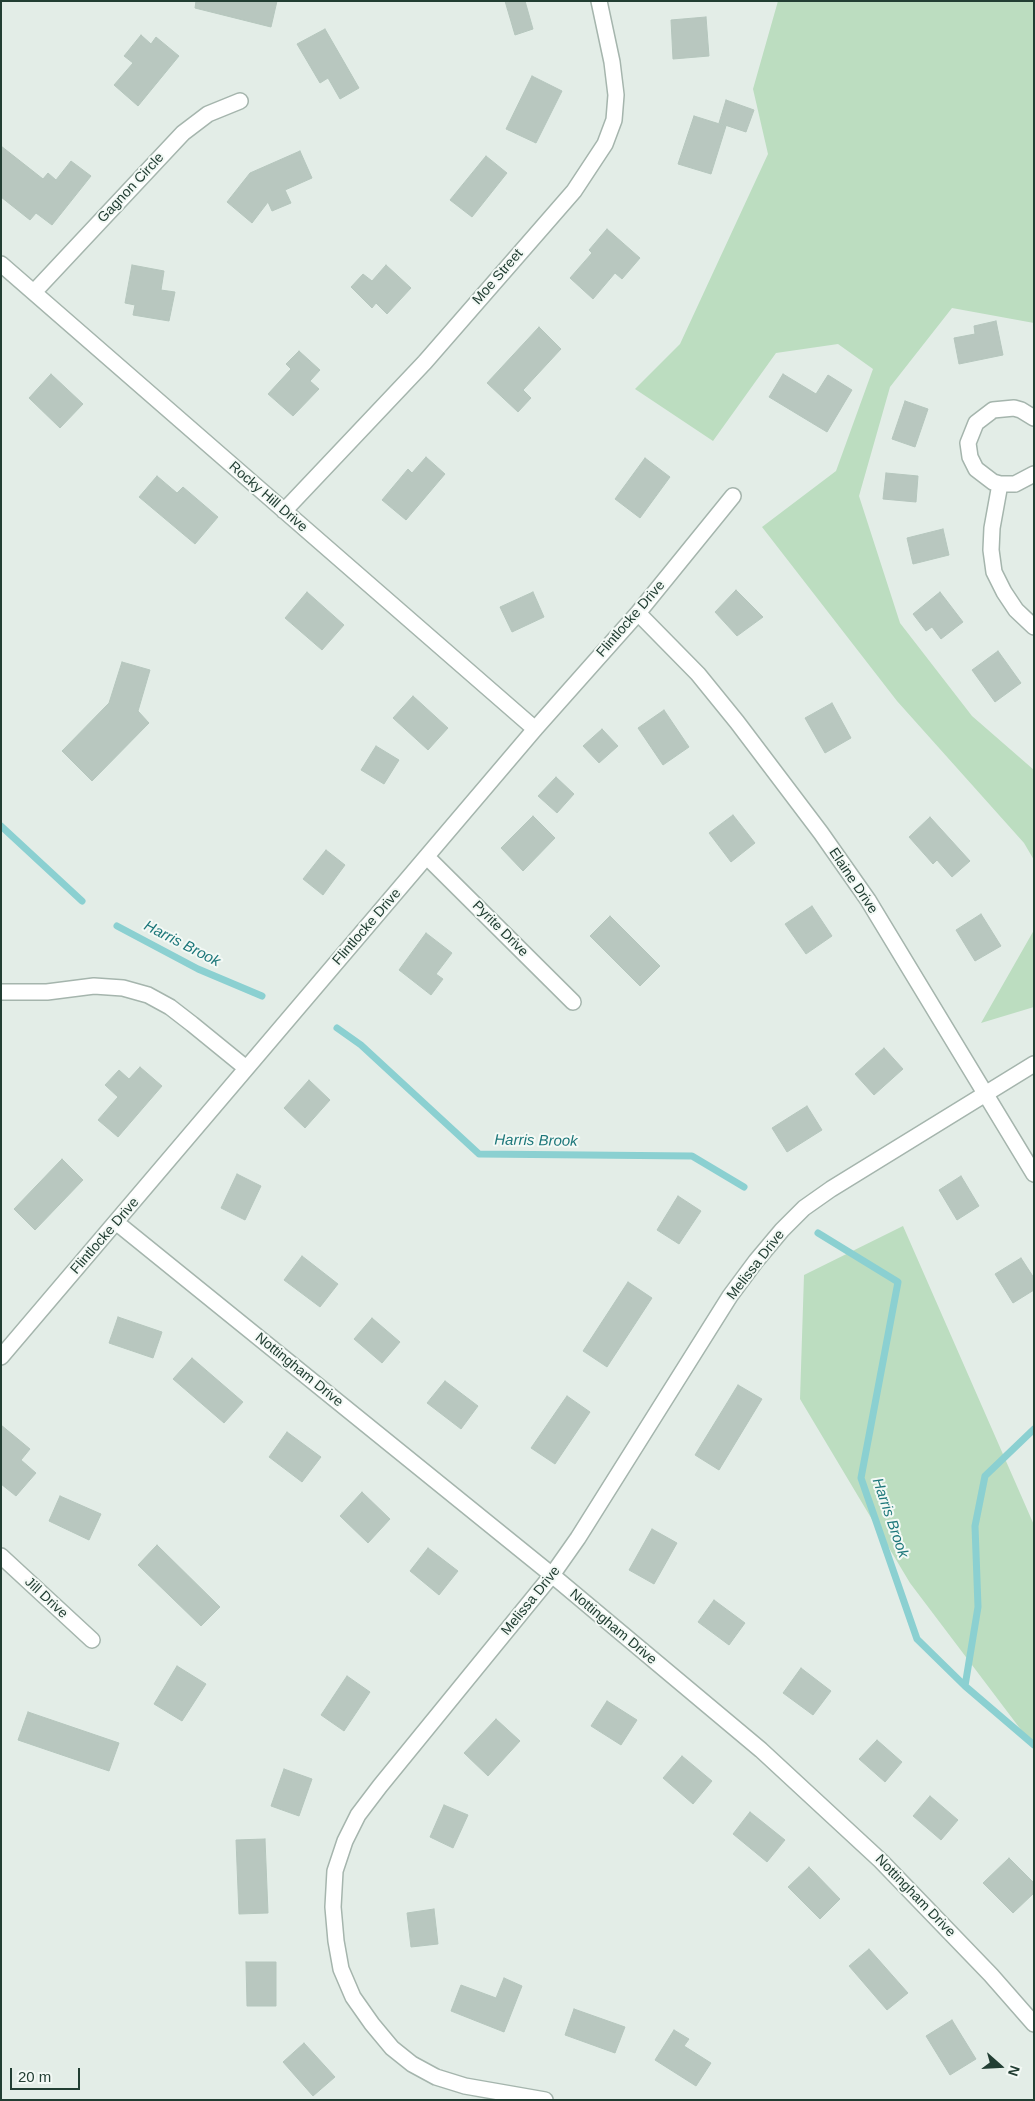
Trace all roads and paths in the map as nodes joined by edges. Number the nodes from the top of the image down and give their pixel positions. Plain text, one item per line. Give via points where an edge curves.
1 (599, 1) edge
2 (240, 101) dead end
3 (1, 264) edge
4 (34, 292) junction
5 (1034, 418) edge
6 (1034, 474) edge
7 (1000, 484) junction
8 (733, 496) dead end
9 (284, 511) junction
10 (638, 613) junction
11 (1034, 627) edge
12 (535, 729) junction
13 (427, 857) junction
14 (1, 992) edge
15 (573, 1002) dead end
16 (1034, 1064) edge
17 (246, 1068) junction
18 (985, 1093) junction
19 (1034, 1174) edge
20 (117, 1222) junction
21 (1, 1357) edge
22 (1, 1556) edge
23 (552, 1575) junction
24 (92, 1640) dead end
25 (1034, 2024) edge
26 (545, 2100) edge

1 - 9 street, Moe Street via 616,95 614,120 605,144 574,191 425,362
2 - 4 street, Gagnon Circle via 208,114 182,133
3 - 4 street, Rocky Hill Drive
4 - 9 street, Rocky Hill Drive
5 - 7 street via 1021,410 1000,408 986,413 972,429 968,443 972,463 986,479
6 - 7 street via 1022,482
7 - 11 street via 992,528 994,572 1016,610
8 - 10 street, Flintlocke Drive
9 - 12 street, Rocky Hill Drive
10 - 12 street, Flintlocke Drive
10 - 18 street, Elaine Drive via 698,674 820,833 868,900
12 - 13 street, Flintlocke Drive
13 - 15 street, Pyrite Drive
13 - 17 street, Flintlocke Drive
14 - 17 street via 47,992 94,986 124,988 148,995 185,1018
16 - 18 street, Melissa Drive
17 - 20 street, Flintlocke Drive
18 - 19 street, Elaine Drive
18 - 23 street, Melissa Drive via 830,1189 782,1230 730,1296
20 - 21 street, Flintlocke Drive
20 - 23 street, Nottingham Drive
22 - 24 street, Jill Drive
23 - 25 street, Nottingham Drive via 814,1797 934,1915
23 - 26 street, Melissa Drive via 358,1815 335,1871 333,1907 341,1969 352,1996 392,2048 436,2077 465,2086

